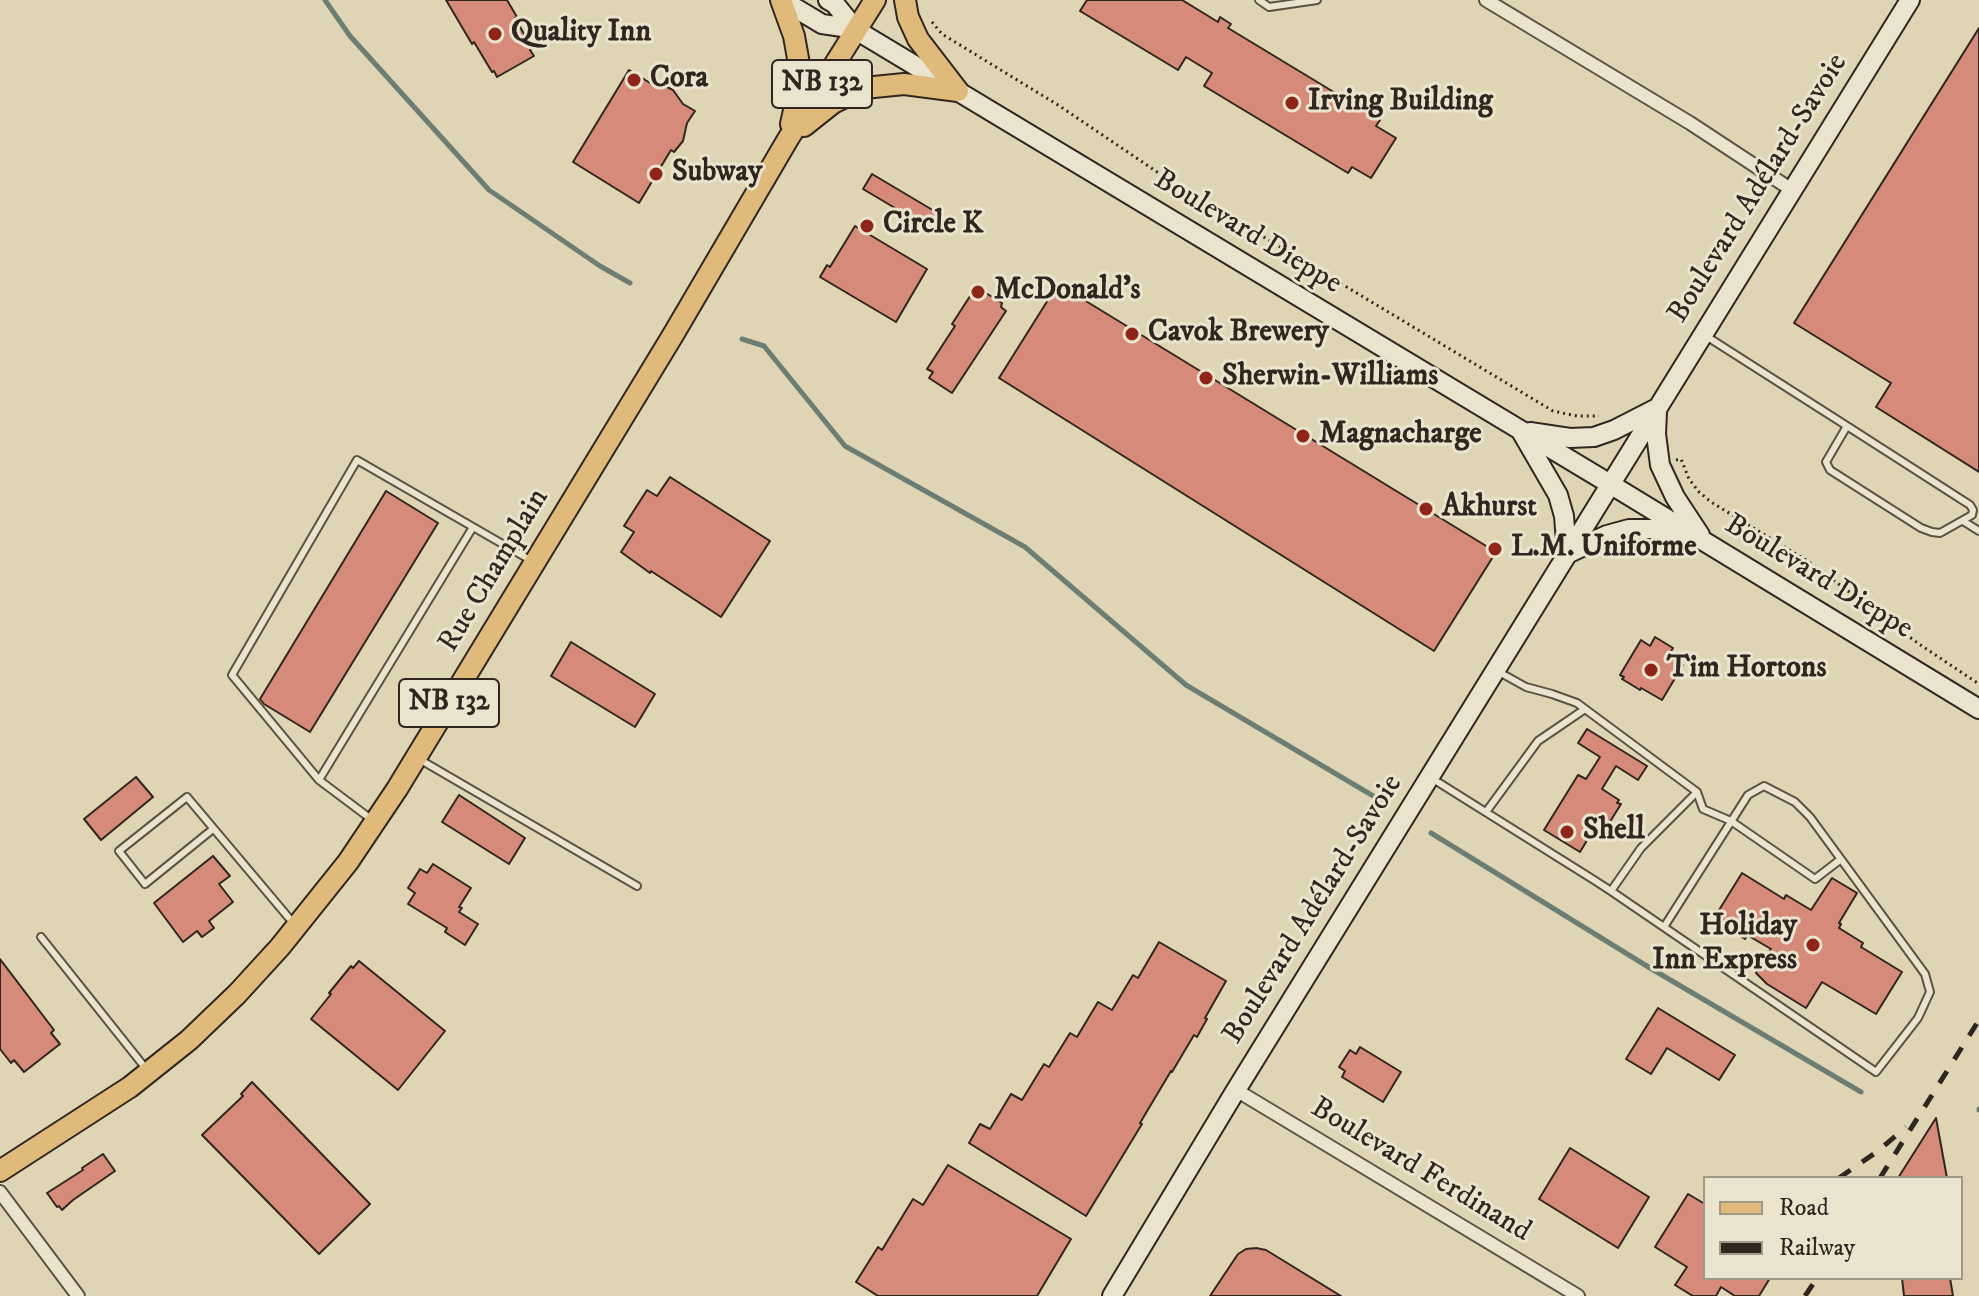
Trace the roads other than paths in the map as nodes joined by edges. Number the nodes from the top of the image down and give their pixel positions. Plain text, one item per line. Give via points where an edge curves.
1 (782, 0) edge
2 (828, 0) edge
3 (875, 0) edge
4 (905, 0) edge
5 (1259, 0) edge
6 (1317, 0) edge
7 (1486, 0) edge
8 (1910, 0) edge
9 (856, 29) junction
10 (958, 91) junction
11 (788, 139) junction
12 (1792, 190) junction
13 (1703, 334) junction
14 (1657, 408) junction
15 (1847, 426) junction
16 (1521, 430) junction
17 (1610, 484) junction
18 (1963, 521) junction
19 (473, 527) junction
20 (1979, 531) edge
21 (1704, 541) junction
22 (1567, 554) junction
23 (535, 563) junction
24 (1496, 670) junction
25 (1585, 709) junction
26 (1979, 709) edge
27 (416, 757) junction
28 (1429, 777) junction
29 (319, 780) junction
30 (1697, 792) junction
31 (1486, 812) junction
32 (1731, 821) junction
33 (375, 822) junction
34 (213, 829) junction
35 (1841, 859) junction
36 (637, 886) dead end
37 (1611, 891) junction
38 (297, 927) junction
39 (1664, 927) junction
40 (41, 937) dead end
41 (149, 1073) junction
42 (1236, 1090) junction
43 (0, 1171) edge
44 (0, 1192) edge
45 (78, 1296) edge
46 (1112, 1296) edge
47 (1578, 1296) edge

1 - 9 main road, Boulevard Dieppe via 822,24
1 - 11 main road via 799,64
2 - 9 main road, Boulevard Dieppe
3 - 9 main road, NB 132
4 - 10 main road via 918,39
5 - 6 lane via 1269,7
7 - 12 street
8 - 12 main road, Boulevard Adélard-Savoie
9 - 10 main road, Boulevard Dieppe
9 - 11 main road, Rue Champlain / NB 132
10 - 11 main road via 904,84 864,88 833,103
10 - 16 main road, Boulevard Dieppe
11 - 23 main road, Rue Champlain / NB 132
12 - 13 main road, Boulevard Adélard-Savoie
13 - 14 main road, Boulevard Adélard-Savoie
13 - 15 lane
14 - 16 main road via 1586,438
14 - 17 main road, Boulevard Adélard-Savoie
14 - 21 main road via 1660,465
15 - 18 lane via 1970,505 1972,515
15 - 18 lane via 1826,462 1830,470 1921,528 1940,533
16 - 17 main road, Boulevard Dieppe
16 - 22 main road via 1558,495
17 - 21 main road, Boulevard Dieppe
17 - 22 main road, Boulevard Adélard-Savoie
18 - 20 lane
19 - 23 lane
19 - 29 lane
19 - 29 lane via 357,460 232,675
21 - 22 main road via 1639,528 1615,532
21 - 26 main road, Boulevard Dieppe
22 - 24 main road, Boulevard Adélard-Savoie
23 - 27 main road, Rue Champlain / NB 132
24 - 25 lane
24 - 28 main road, Boulevard Adélard-Savoie
25 - 30 lane
25 - 31 lane via 1538,741
27 - 33 main road, Rue Champlain / NB 132
27 - 36 lane
28 - 31 lane
28 - 42 main road, Boulevard Adélard-Savoie
29 - 33 lane
30 - 32 lane via 1703,809
30 - 37 lane via 1641,848
31 - 37 lane
32 - 35 lane via 1815,879
32 - 35 lane via 1748,795 1764,786 1795,802
32 - 39 lane
33 - 38 main road, Rue Champlain / NB 132
34 - 34 lane via 187,797 119,851 145,884
34 - 38 lane
35 - 39 lane via 1925,974 1930,992 1918,1018 1876,1072
37 - 39 lane
38 - 41 main road, Rue Champlain / NB 132 via 237,994
40 - 41 lane
41 - 43 main road, Rue Champlain / NB 132
42 - 46 main road, Boulevard Adélard-Savoie
42 - 47 street, Boulevard Ferdinand
44 - 45 street

